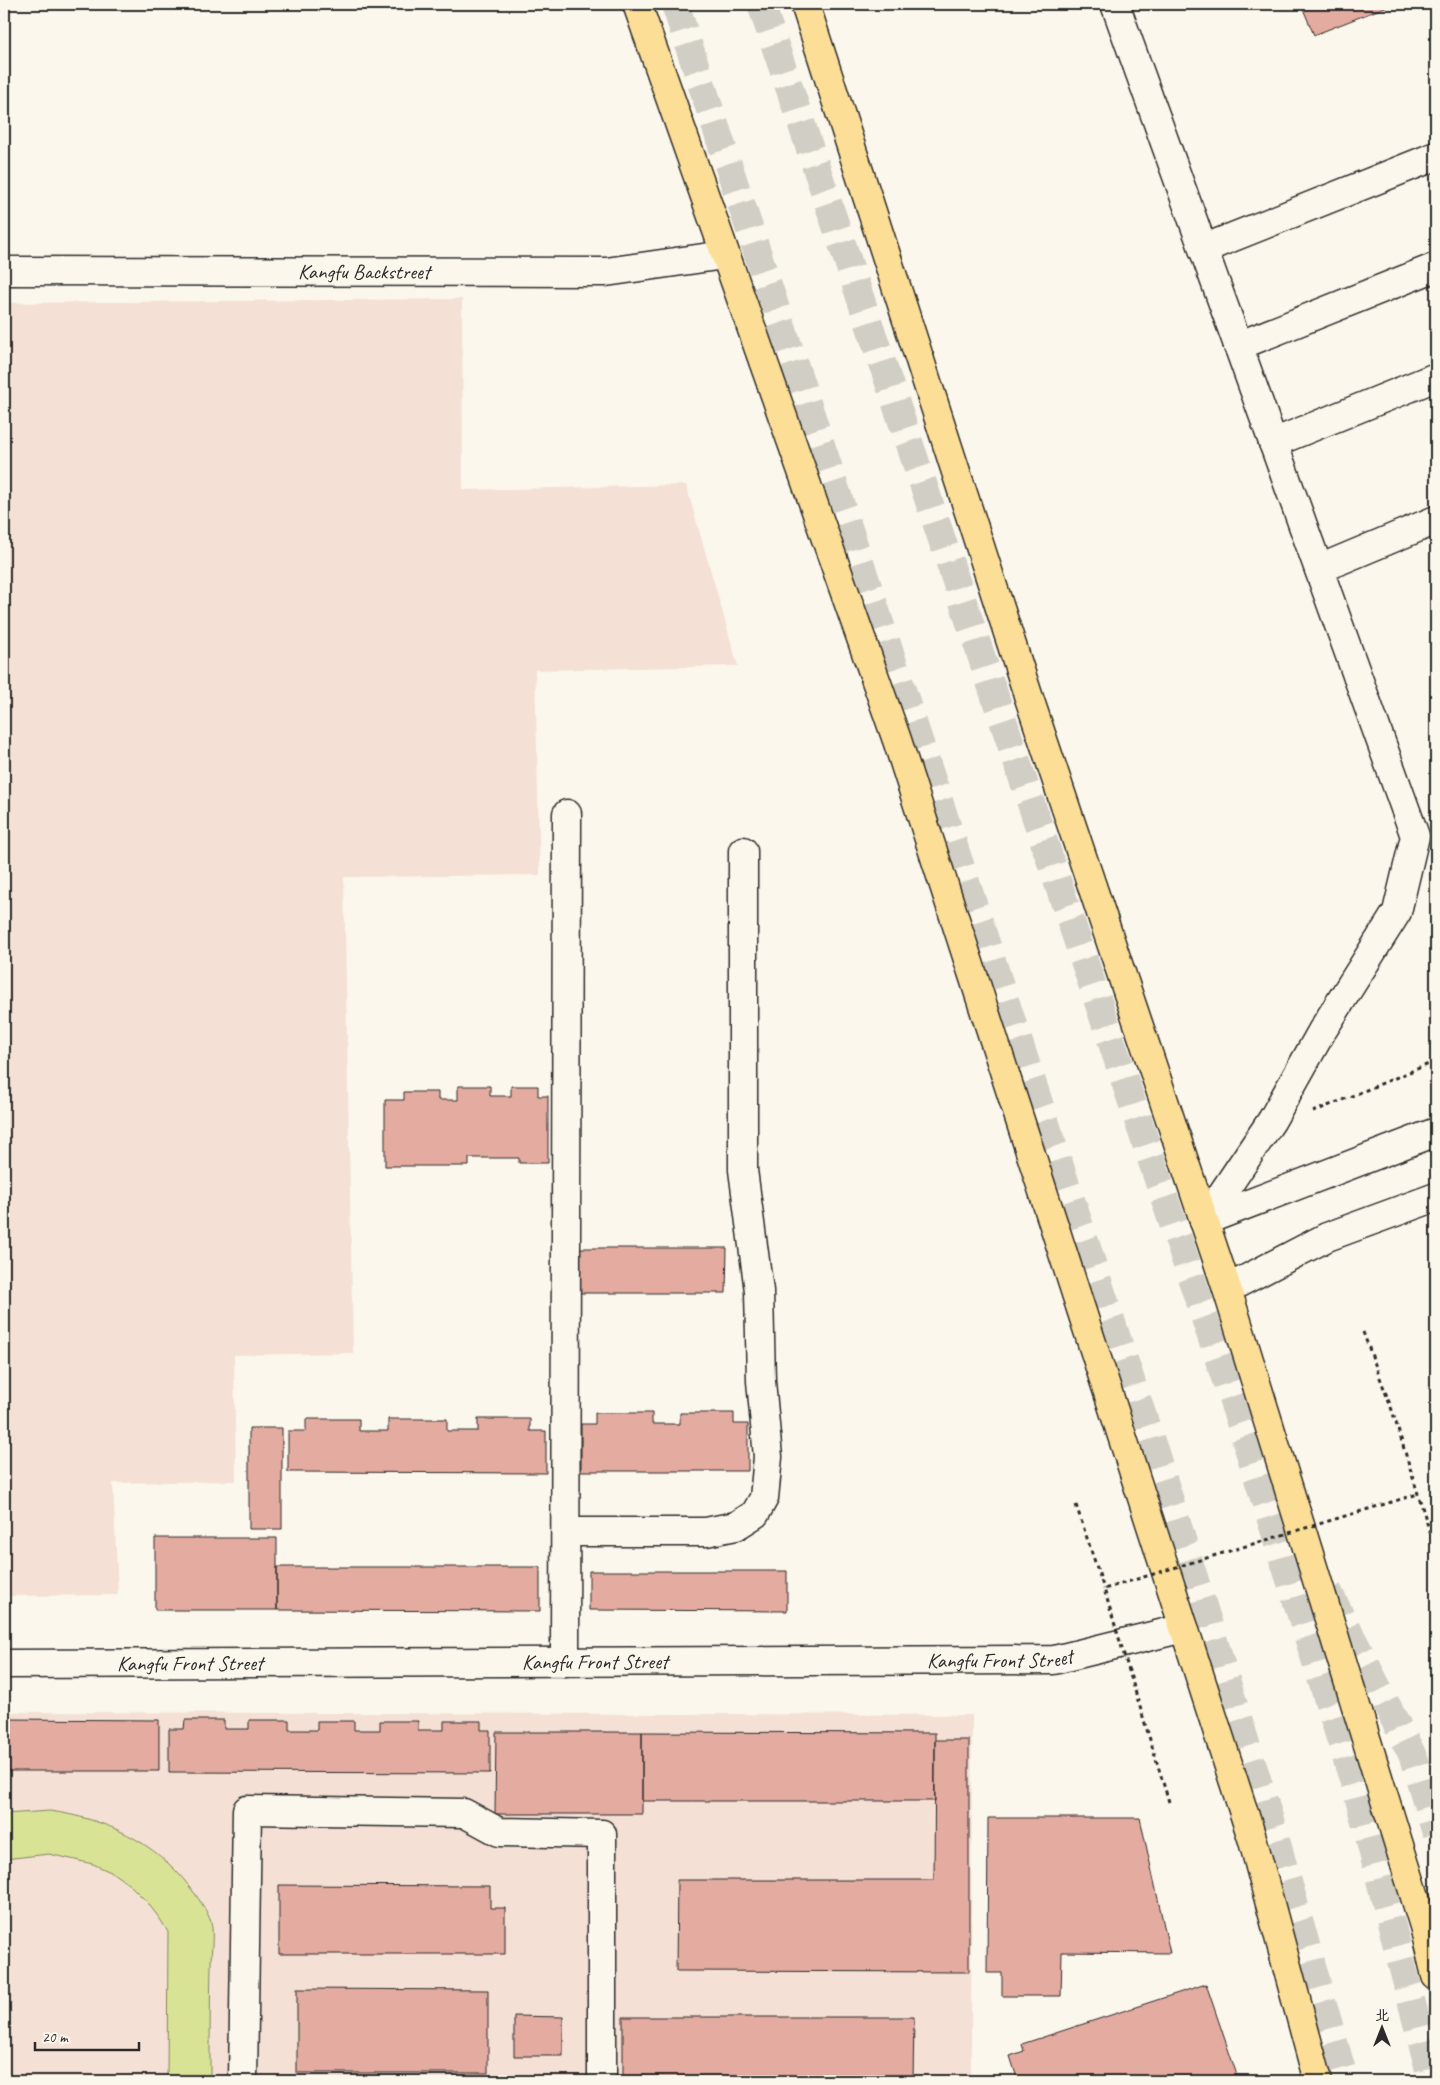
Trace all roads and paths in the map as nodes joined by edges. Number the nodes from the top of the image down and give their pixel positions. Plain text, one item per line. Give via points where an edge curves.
1 (633, 4) edge
2 (637, 4) edge
3 (805, 4) edge
4 (814, 4) edge
5 (1115, 4) edge
6 (649, 40) junction
7 (824, 56) junction
8 (1436, 156) edge
9 (1203, 249) junction
10 (724, 254) junction
11 (1436, 268) edge
12 (4, 271) edge
13 (1238, 346) junction
14 (1436, 377) edge
15 (1273, 443) junction
16 (1436, 520) edge
17 (1318, 569) junction
18 (566, 814) dead end
19 (743, 851) dead end
20 (1436, 1061) edge
21 (1312, 1113) dead end
22 (1436, 1132) edge
23 (1436, 1197) edge
24 (1204, 1221) junction
25 (1227, 1290) junction
26 (1363, 1332) dead end
27 (1418, 1494) junction
28 (1076, 1505) dead end
29 (566, 1532) junction
30 (1436, 1552) edge
31 (1104, 1590) junction
32 (1184, 1628) junction
33 (565, 1662) junction
34 (4, 1664) edge
35 (1169, 1802) dead end
36 (1430, 1924) edge
37 (1436, 1976) edge
38 (243, 2081) edge
39 (602, 2081) edge
40 (1318, 2081) edge

1 - 6 street
2 - 6 main road
3 - 7 main road
4 - 7 street
5 - 9 street
6 - 10 main road
7 - 24 main road via 1028,694
8 - 9 street
9 - 13 street
10 - 12 street, Kangfu Backstreet via 606,272
10 - 32 main road via 897,740
11 - 13 street
13 - 15 street
14 - 15 street
15 - 17 street
16 - 17 street
17 - 24 street via 1415,836 1397,912 1322,1031 1272,1120
18 - 29 street
19 - 29 street via 743,1170 759,1291 761,1381 768,1457 764,1498 755,1514 736,1526 706,1532
20 - 21 path
22 - 24 street
23 - 25 street via 1327,1237
24 - 25 main road
25 - 36 main road
26 - 27 path
27 - 30 path
27 - 31 path, bridge
28 - 31 path
29 - 33 street
31 - 35 path, bridge
32 - 33 street, Kangfu Front Street via 1054,1660
32 - 40 main road via 1253,1841
33 - 34 street, Kangfu Front Street
36 - 37 main road
38 - 39 street via 247,1810 464,1813 499,1832 602,1834

